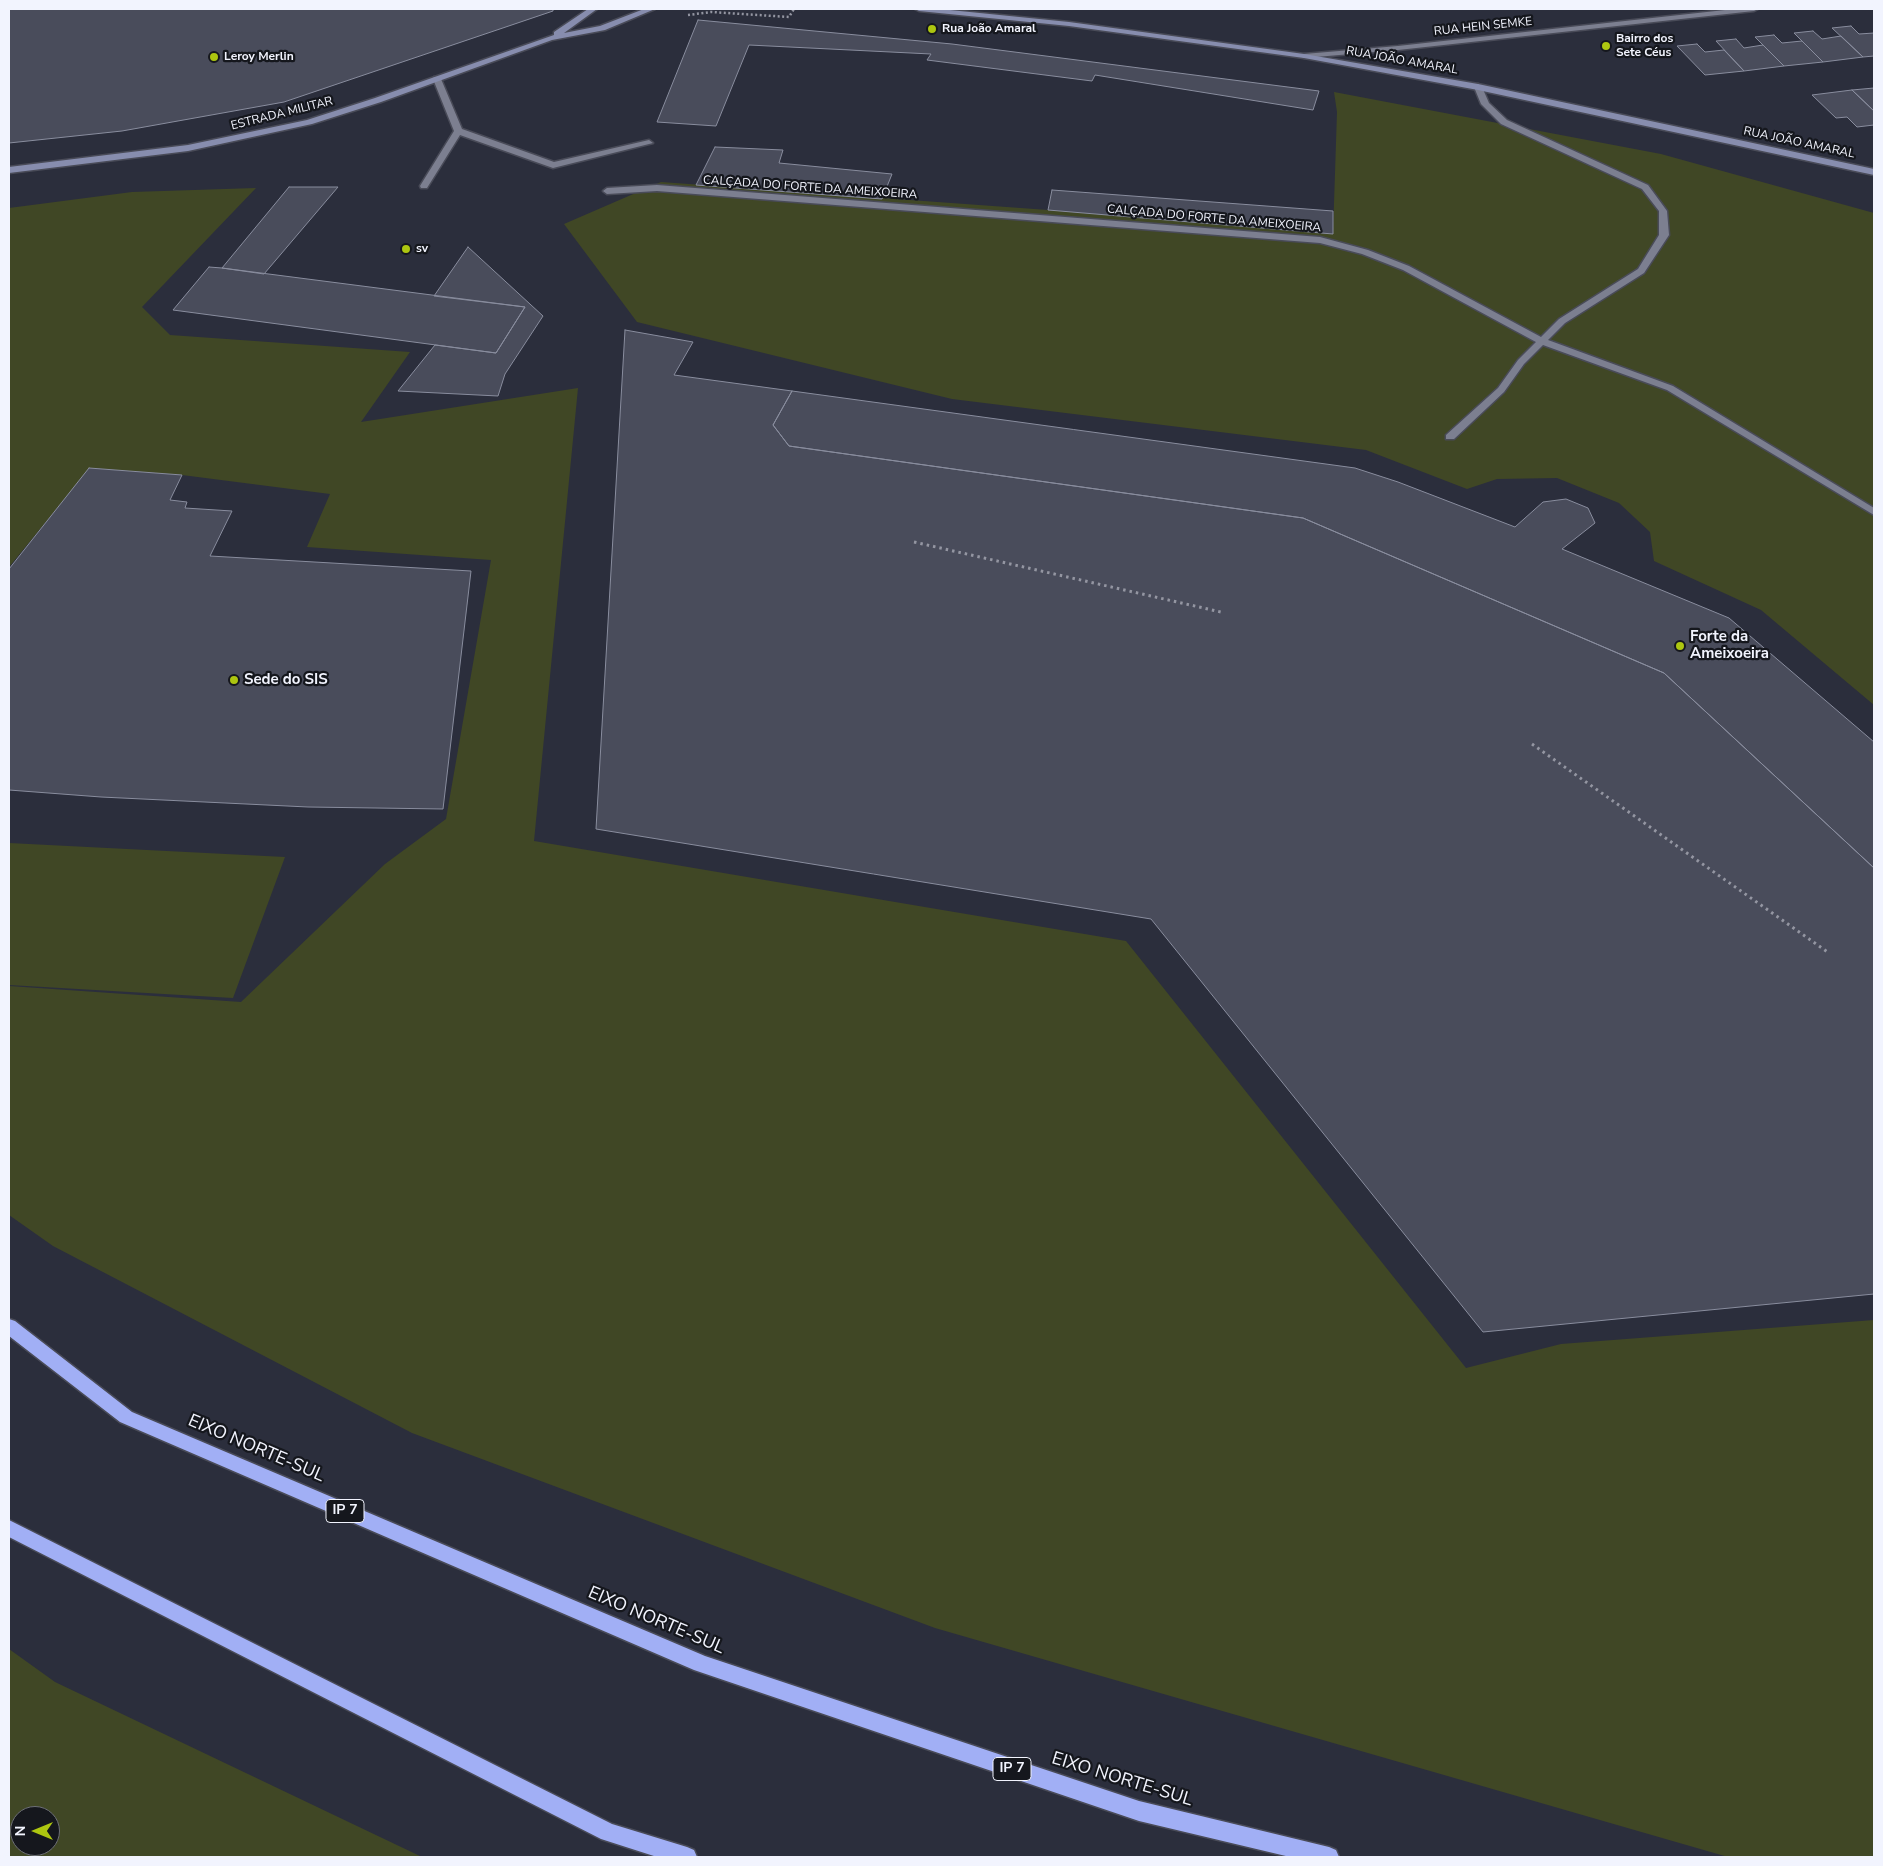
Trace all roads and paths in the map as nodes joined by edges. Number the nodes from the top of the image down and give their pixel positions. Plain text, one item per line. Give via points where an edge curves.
1 (593, 9) edge
2 (651, 9) edge
3 (919, 9) edge
4 (1754, 9) edge
5 (550, 38) junction
6 (1304, 56) junction
7 (436, 80) junction
8 (1478, 87) junction
9 (458, 130) junction
10 (649, 143) dead end
11 (9, 170) edge
12 (1874, 172) edge
13 (424, 186) dead end
14 (607, 190) dead end
15 (1541, 340) junction
16 (1450, 437) dead end
17 (1874, 512) edge
18 (914, 542) dead end
19 (1221, 612) dead end
20 (1532, 744) dead end
21 (1829, 953) dead end
22 (9, 1326) edge
23 (9, 1528) edge
24 (687, 1857) edge
25 (1328, 1857) edge

1 - 5 street, ESTRADA MILITAR
2 - 5 street, ESTRADA MILITAR via 602,28
3 - 6 street, RUA JOÃO AMARAL via 1069,24
4 - 6 street, RUA HEIN SEMKE
5 - 7 street, ESTRADA MILITAR
6 - 8 street, RUA JOÃO AMARAL
7 - 9 street
7 - 11 street, ESTRADA MILITAR via 309,122 265,133 188,148
8 - 12 street, RUA JOÃO AMARAL
8 - 15 street via 1485,104 1504,122 1645,186 1664,211 1664,235 1641,271 1562,321
9 - 10 street via 553,165
9 - 13 street
14 - 15 street, CALÇADA DO FORTE DA AMEIXOEIRA via 657,188 1320,240 1365,252 1406,268
15 - 16 street via 1501,390
15 - 17 street, CALÇADA DO FORTE DA AMEIXOEIRA via 1670,388
18 - 19 path
20 - 21 path
22 - 25 highway, EIXO NORTE-SUL / IP 7 via 126,1416 700,1664 1139,1811
23 - 24 highway via 608,1832

